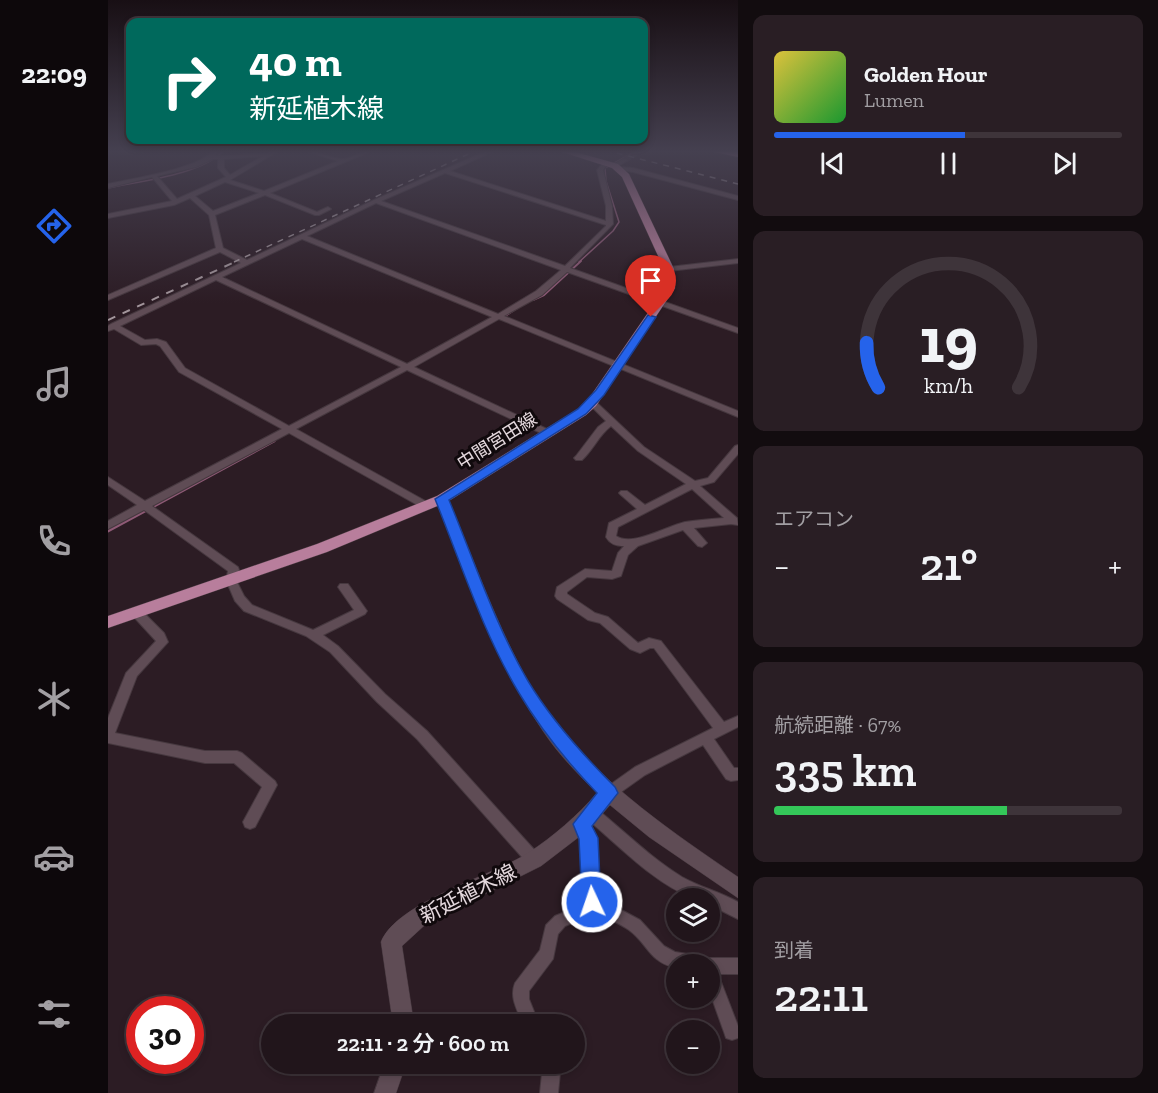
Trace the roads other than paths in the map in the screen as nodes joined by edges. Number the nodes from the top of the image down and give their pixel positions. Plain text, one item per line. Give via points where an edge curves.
1 (198, 201) edge
2 (245, 201) edge
3 (285, 201) edge
4 (375, 201) joint
5 (538, 201) edge
6 (608, 201) edge
7 (638, 201) edge
8 (176, 202) edge
9 (328, 209) dead end
10 (212, 214) junction
11 (108, 216) edge
12 (610, 224) junction
13 (303, 237) junction
14 (220, 249) junction
15 (738, 261) edge
16 (247, 263) junction
17 (566, 269) junction
18 (669, 269) junction
19 (218, 278) junction
20 (108, 298) edge
21 (661, 302) junction
22 (498, 316) junction
23 (111, 328) edge
24 (738, 331) edge
25 (618, 366) junction
26 (407, 367) junction
27 (592, 403) junction
28 (738, 414) edge
29 (612, 421) junction
30 (290, 429) junction
31 (546, 432) junction
32 (738, 448) edge
33 (579, 458) dead end
34 (108, 480) edge
35 (692, 485) junction
36 (624, 493) dead end
37 (442, 499) junction
38 (425, 505) junction
39 (144, 506) junction
40 (645, 510) junction
41 (736, 522) edge
42 (108, 525) edge
43 (685, 526) junction
44 (634, 543) junction
45 (702, 543) dead end
46 (231, 580) junction
47 (344, 587) dead end
48 (137, 613) junction
49 (108, 622) edge
50 (313, 635) junction
51 (738, 721) edge
52 (722, 730) junction
53 (108, 736) edge
54 (706, 738) junction
55 (738, 774) edge
56 (609, 793) junction
57 (587, 819) junction
58 (250, 822) dead end
59 (534, 860) junction
60 (738, 888) edge
61 (592, 902) junction
62 (738, 911) edge
63 (666, 956) edge
64 (720, 966) edge
65 (738, 966) edge
66 (720, 1000) edge
67 (402, 1014) edge
68 (527, 1014) edge
69 (732, 1032) dead end
70 (392, 1074) edge
71 (551, 1074) edge
72 (385, 1093) edge
73 (549, 1093) edge

1 - 10 street
2 - 10 street
3 - 9 street via 317,214
4 - 13 street
4 - 17 street
5 - 12 street
6 - 12 street
7 - 18 main road
8 - 11 street
10 - 14 street
12 - 17 street
13 - 16 street
13 - 22 street
14 - 16 street
14 - 20 street
15 - 18 street
16 - 19 street
17 - 21 street
17 - 22 street via 539,293
18 - 21 main road, 中間宮田線 via 670,288
19 - 23 street
19 - 26 street
21 - 24 street
21 - 25 main road, 中間宮田線
22 - 25 street
22 - 26 street
23 - 30 street via 144,343 163,344 182,370
25 - 27 main road, 中間宮田線
25 - 28 street
26 - 30 street
26 - 31 street
27 - 29 street
27 - 31 main road, 中間宮田線
29 - 33 street via 598,430 588,451
29 - 35 street via 641,449
30 - 38 street
30 - 39 street
31 - 37 main road, 中間宮田線
32 - 35 street via 711,480
34 - 39 street
35 - 40 street
35 - 41 street
36 - 40 street
37 - 38 main road, 中間宮田線
37 - 56 main road via 504,651 524,687 550,728
38 - 46 main road, 中間宮田線
39 - 42 street
39 - 46 street via 234,570
40 - 44 street via 613,525 611,537 617,542
41 - 43 street
43 - 44 street
43 - 45 street
44 - 52 street via 623,553 617,573 585,573 561,590 561,596 592,617 604,620 634,646 657,644
46 - 48 main road, 中間宮田線
46 - 50 street via 238,598 248,608
47 - 50 street via 361,611
48 - 49 main road, 中間宮田線
48 - 53 street via 162,642 132,673
50 - 59 street via 334,649 422,735
51 - 52 street
52 - 54 street
53 - 58 street via 205,757 237,757 270,785
54 - 55 street via 731,775
54 - 56 street via 640,771
56 - 57 main road, 新延植木線
56 - 60 main road via 655,831
57 - 59 main road, 新延植木線
57 - 61 street
57 - 62 street via 689,889 723,900
59 - 67 main road, 新延植木線 via 420,916 391,942
61 - 63 street via 634,925
61 - 68 street via 587,910 561,921 551,930 547,953 521,989
64 - 65 street
66 - 69 street
70 - 72 main road
71 - 73 street

